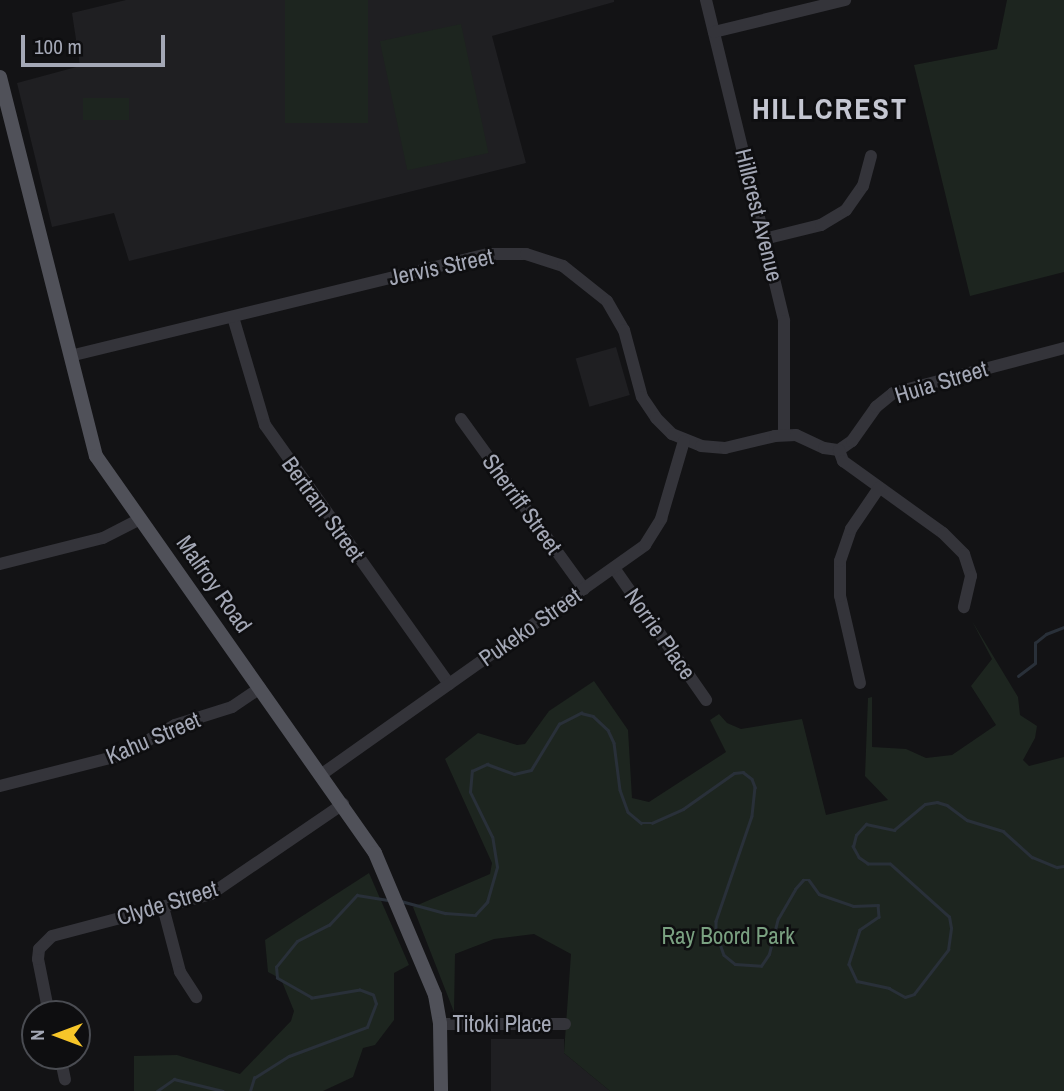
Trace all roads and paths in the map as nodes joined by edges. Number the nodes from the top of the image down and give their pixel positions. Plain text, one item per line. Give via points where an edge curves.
1 (706, 0) edge
2 (845, 0) edge
3 (714, 32) junction
4 (0, 77) edge
5 (871, 156) dead end
6 (764, 239) junction
7 (233, 317) junction
8 (1064, 348) edge
9 (70, 356) junction
10 (461, 419) dead end
11 (785, 434) junction
12 (684, 441) junction
13 (839, 450) junction
14 (879, 488) junction
15 (140, 519) junction
16 (0, 564) edge
17 (614, 568) junction
18 (583, 589) junction
19 (964, 607) dead end
20 (860, 683) dead end
21 (449, 684) junction
22 (260, 688) junction
23 (706, 699) dead end
24 (322, 774) junction
25 (0, 786) edge
26 (343, 804) junction
27 (163, 907) junction
28 (196, 998) dead end
29 (46, 1000) edge
30 (440, 1024) junction
31 (565, 1024) dead end
32 (63, 1070) edge
33 (65, 1079) dead end
34 (441, 1091) edge

1 - 3 street, Hillcrest Avenue
2 - 3 street
3 - 6 street, Hillcrest Avenue
4 - 9 main road, Malfroy Road
5 - 6 street via 863,186 846,210 821,225
6 - 11 street, Hillcrest Avenue via 784,321
7 - 9 street, Jervis Street
7 - 12 street, Jervis Street via 489,254 546,259 579,276 607,301 624,330 642,397 656,418
7 - 21 street, Bertram Street via 265,425
8 - 13 street, Huia Street via 894,393
9 - 15 main road, Malfroy Road via 96,456
10 - 18 street, Sherriff Street
11 - 12 street, Jervis Street via 725,448
11 - 13 street
12 - 17 street, Pukeko Street via 654,534
13 - 14 street via 843,461
14 - 19 street via 943,533 964,554 971,576
14 - 20 street via 851,529 840,561 840,596
15 - 16 street via 92,542
15 - 22 main road, Malfroy Road
17 - 18 street, Pukeko Street
17 - 23 street, Norrie Place
18 - 21 street, Pukeko Street
21 - 24 street, Pukeko Street
22 - 24 main road, Malfroy Road
22 - 25 street, Kahu Street via 232,707 175,725 122,755
24 - 26 main road, Malfroy Road
26 - 27 street, Clyde Street via 225,887
26 - 30 main road, Malfroy Road via 390,883 432,984
27 - 28 street via 180,972
27 - 29 street, Clyde Street via 61,933 44,942 38,959
30 - 31 street, Titoki Place
30 - 34 main road, Malfroy Road
32 - 33 street

